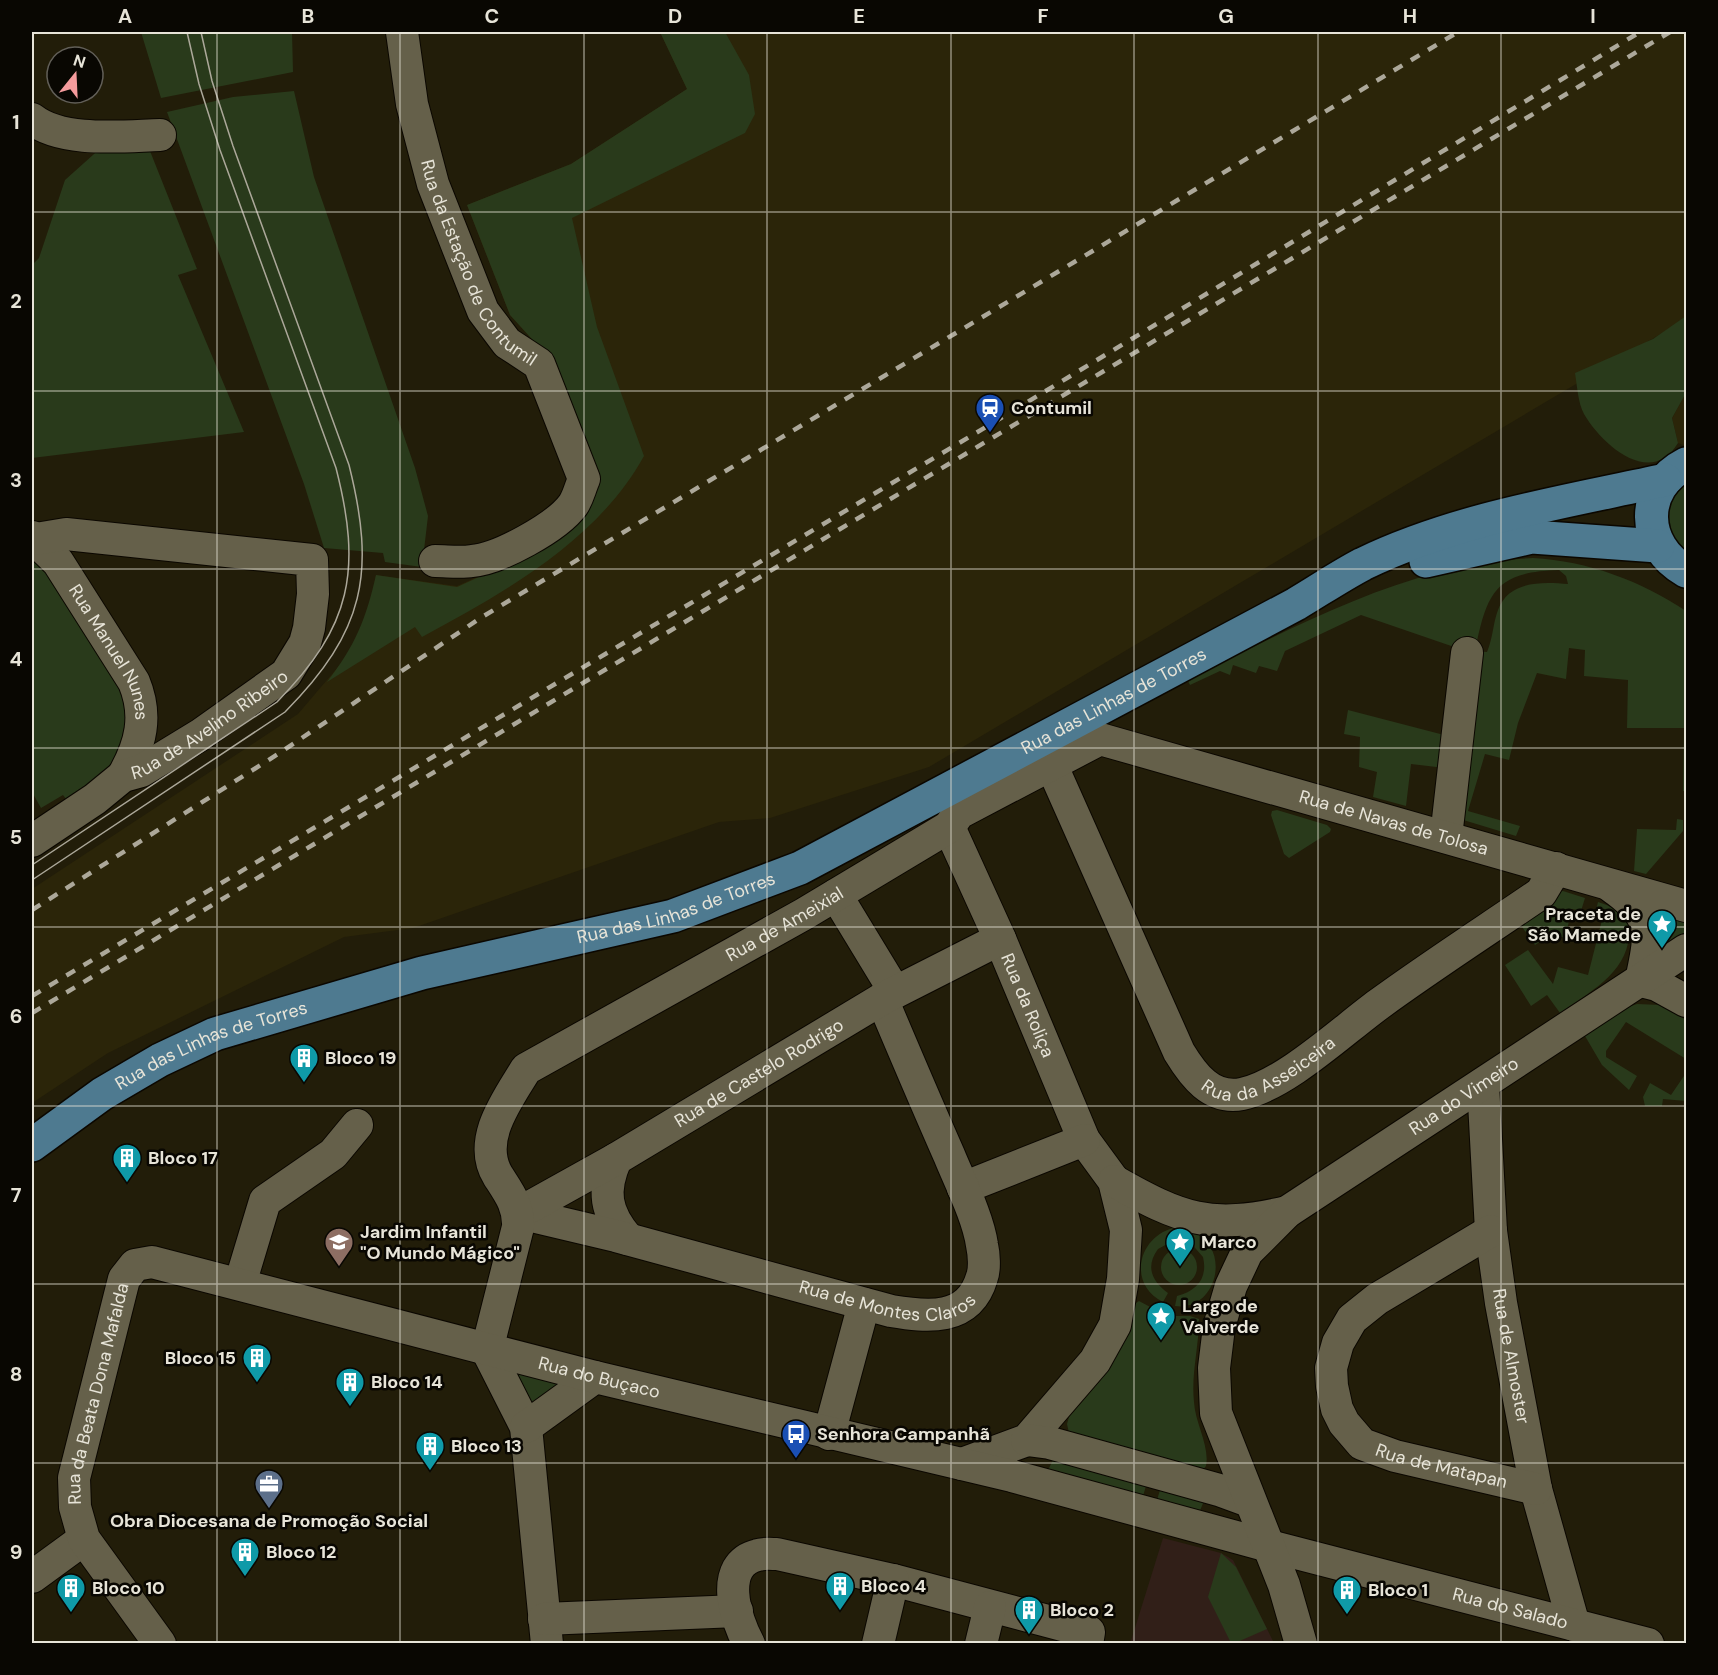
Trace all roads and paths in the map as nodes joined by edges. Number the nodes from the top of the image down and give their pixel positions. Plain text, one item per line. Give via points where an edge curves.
1 (402, 32) edge
2 (32, 119) edge
3 (160, 135) dead end
4 (1676, 472) edge
5 (34, 538) edge
6 (1658, 546) junction
7 (435, 561) dead end
8 (1686, 571) edge
9 (1296, 604) junction
10 (1467, 653) dead end
11 (1100, 739) joint
12 (1051, 764) junction
13 (123, 776) junction
14 (950, 827) junction
15 (1446, 837) junction
16 (32, 841) edge
17 (1556, 868) junction
18 (1604, 882) junction
19 (836, 895) junction
20 (1686, 906) edge
21 (1000, 939) junction
22 (1686, 950) edge
23 (1641, 981) junction
24 (888, 996) junction
25 (1686, 1000) edge
26 (1484, 1084) junction
27 (357, 1125) dead end
28 (1084, 1140) junction
29 (36, 1145) edge
30 (616, 1159) junction
31 (1114, 1181) junction
32 (963, 1188) junction
33 (1287, 1212) junction
34 (519, 1213) junction
35 (1491, 1231) junction
36 (628, 1239) junction
37 (135, 1265) joint
38 (240, 1284) junction
39 (864, 1304) junction
40 (487, 1350) junction
41 (595, 1377) junction
42 (526, 1427) junction
43 (829, 1434) junction
44 (1027, 1440) junction
45 (962, 1464) junction
46 (1536, 1489) junction
47 (1249, 1501) junction
48 (84, 1539) junction
49 (1269, 1546) junction
50 (32, 1577) edge
51 (893, 1580) junction
52 (990, 1606) junction
53 (737, 1611) junction
54 (1574, 1625) junction
55 (545, 1631) edge
56 (160, 1644) edge
57 (749, 1644) edge
58 (878, 1644) edge
59 (981, 1644) edge
60 (1087, 1644) edge
61 (1300, 1644) edge
62 (1648, 1644) edge

1 - 7 street, Rua da Estação de Contumil via 412,104 433,184 483,311 507,343 539,364 584,480 574,504 536,535 474,561
2 - 3 street via 56,131 95,136
4 - 6 main road via 1655,495 1652,530
4 - 9 main road, Rua das Linhas de Torres via 1430,538 1363,564
5 - 13 street, Rua Manuel Nunes via 58,562 134,682 142,702 136,754
5 - 13 street, Rua de Avelino Ribeiro via 66,534 312,560 309,628 305,644 286,674 189,742 141,771
6 - 8 main road
6 - 9 main road, Rua das Linhas de Torres via 1532,537 1366,577
9 - 29 main road, Rua das Linhas de Torres via 800,868 673,916 422,973 215,1034 159,1060 102,1094
10 - 15 street
11 - 12 street, Rua de Ameixial
11 - 15 street, Rua de Navas de Tolosa
12 - 14 street, Rua de Ameixial via 959,813
12 - 17 street, Rua da Asseiceira via 1179,1052 1193,1076 1212,1090 1241,1095 1274,1083 1381,1002 1541,893
13 - 16 street, Rua de Avelino Ribeiro
14 - 19 street, Rua de Ameixial
14 - 21 street, Rua da Roliça
15 - 17 street, Rua de Navas de Tolosa
17 - 18 street, Rua de Navas de Tolosa
18 - 20 street, Rua de Navas de Tolosa
18 - 23 street via 1639,908 1646,920 1648,938
19 - 24 street, Rua de Montes Claros
19 - 34 street, Rua de Ameixial via 526,1068 492,1133 490,1153 496,1173
21 - 24 street, Rua de Castelo Rodrigo
21 - 28 street, Rua da Roliça
22 - 23 street
23 - 25 street
23 - 26 street, Rua do Vimeiro
24 - 30 street, Rua de Castelo Rodrigo
24 - 32 street, Rua de Montes Claros
26 - 33 street, Rua do Vimeiro
26 - 35 street, Rua de Almoster
27 - 38 street via 333,1154 265,1201
28 - 31 street, Rua da Roliça
28 - 32 street
30 - 34 street, Rua de Castelo Rodrigo
30 - 36 street via 607,1180 610,1209 616,1226
31 - 33 street via 1160,1207 1213,1221 1247,1221
31 - 44 street via 1125,1230 1123,1279 1115,1325 1095,1361
32 - 39 street, Rua de Montes Claros via 982,1244 983,1274 970,1298 952,1312 929,1317
33 - 47 street via 1247,1252 1231,1286 1219,1327 1214,1368 1216,1413
34 - 36 street, Rua de Montes Claros
34 - 40 street
35 - 46 street, Rua de Almoster via 1514,1383
35 - 46 street, Rua de Matapan via 1377,1299 1352,1319 1338,1343 1331,1368 1332,1386 1344,1423 1369,1447
36 - 39 street, Rua de Montes Claros
37 - 38 street, Rua do Buçaco via 152,1262
37 - 48 street, Rua da Beata Dona Mafalda via 123,1279 74,1478 75,1507
38 - 40 street, Rua do Buçaco
39 - 43 street
40 - 41 street, Rua do Buçaco
40 - 42 street
41 - 42 street
41 - 43 street, Rua do Buçaco
42 - 55 street
43 - 45 street, Rua do Buçaco
44 - 45 street
44 - 47 street via 1050,1443
45 - 49 street
46 - 54 street, Rua de Almoster
47 - 49 street
48 - 50 street
48 - 56 street, Rua da Beata Dona Mafalda
49 - 54 street, Rua do Salado
49 - 61 street
51 - 52 street
51 - 53 street via 777,1554 758,1555 739,1566 735,1576 732,1586
51 - 58 street
52 - 59 street
52 - 60 street via 1089,1632
53 - 55 street
53 - 57 street
54 - 62 street, Rua do Salado

